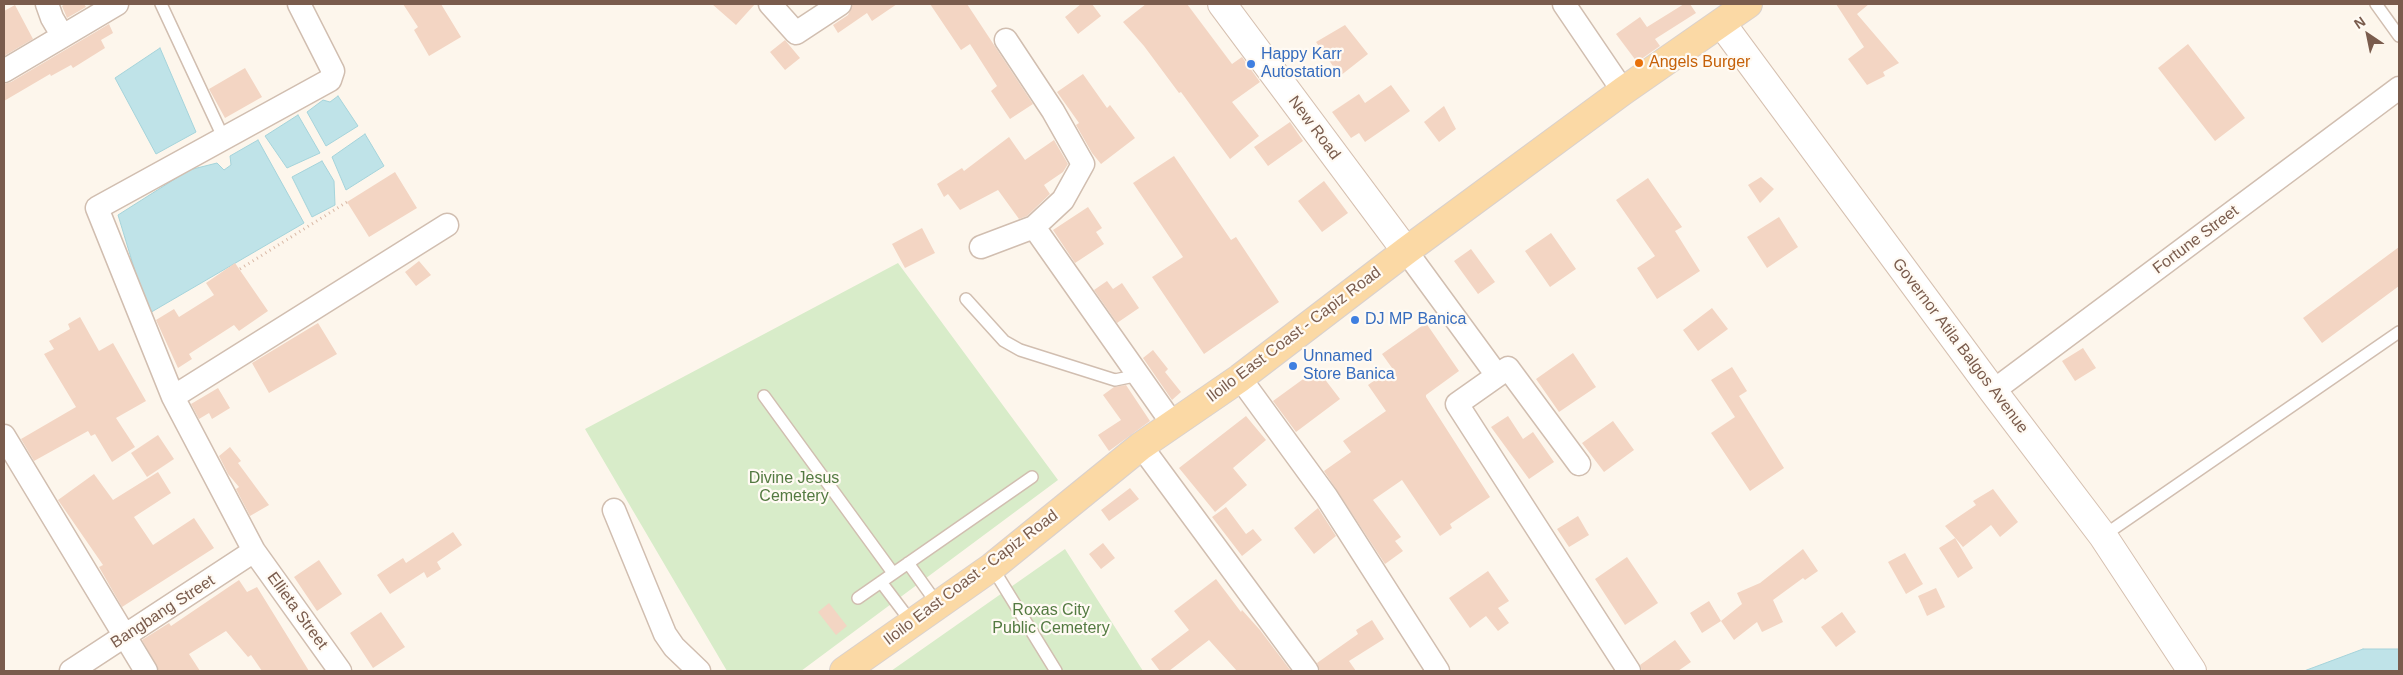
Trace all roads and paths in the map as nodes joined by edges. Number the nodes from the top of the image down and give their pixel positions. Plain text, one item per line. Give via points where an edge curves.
1 (47, 4) edge
2 (117, 4) edge
3 (161, 4) edge
4 (299, 4) edge
5 (770, 4) edge
6 (840, 4) edge
7 (1222, 4) edge
8 (1564, 4) edge
9 (1748, 4) edge
10 (2376, 4) edge
11 (1722, 24) junction
12 (62, 35) junction
13 (2399, 36) edge
14 (1006, 40) dead end
15 (4, 71) edge
16 (2399, 88) edge
17 (1623, 91) junction
18 (224, 139) junction
19 (347, 202) dead end
20 (447, 225) dead end
21 (1034, 227) junction
22 (981, 246) dead end
23 (1406, 251) junction
24 (240, 269) dead end
25 (966, 299) dead end
26 (2399, 332) edge
27 (1496, 374) junction
28 (1139, 375) junction
29 (1240, 378) junction
30 (1993, 391) junction
31 (764, 396) dead end
32 (173, 397) junction
33 (1172, 423) junction
34 (4, 436) edge
35 (1141, 446) junction
36 (1579, 464) dead end
37 (1032, 477) dead end
38 (614, 510) dead end
39 (2103, 536) junction
40 (254, 551) junction
41 (908, 563) junction
42 (992, 567) junction
43 (893, 573) junction
44 (881, 582) junction
45 (858, 598) dead end
46 (938, 605) junction
47 (912, 623) junction
48 (126, 636) junction
49 (71, 671) edge
50 (146, 671) edge
51 (340, 671) edge
52 (699, 671) edge
53 (844, 671) edge
54 (1056, 671) edge
55 (1306, 671) edge
56 (1438, 671) edge
57 (1629, 671) edge
58 (2192, 671) edge

1 - 12 street
2 - 12 street
3 - 18 lane
4 - 18 street via 333,72 330,80
5 - 6 street via 796,33
7 - 23 main road, New Road
8 - 17 street
9 - 11 main road, Iloilo East Coast - Capiz Road
10 - 13 lane
11 - 17 main road, Iloilo East Coast - Capiz Road
11 - 30 main road, Governor Atila Balgos Avenue
12 - 15 street
14 - 21 street via 1083,164 1063,200
16 - 30 street, Fortune Street
17 - 23 main road, Iloilo East Coast - Capiz Road
18 - 32 street, Ellieta Street via 97,208
19 - 24 path
20 - 32 street
21 - 22 street
21 - 28 street
23 - 27 street
23 - 29 main road, Iloilo East Coast - Capiz Road
25 - 28 lane via 1004,341 1020,350 1115,380
26 - 39 lane
27 - 36 street via 1508,368
27 - 57 street via 1457,404
28 - 33 street
29 - 33 main road, Iloilo East Coast - Capiz Road
29 - 56 street via 1326,496
30 - 39 main road, Governor Atila Balgos Avenue
31 - 43 lane
32 - 40 street, Ellieta Street
33 - 35 main road, Iloilo East Coast - Capiz Road
34 - 48 street
35 - 42 main road, Iloilo East Coast - Capiz Road
35 - 55 street
37 - 41 lane
38 - 52 street via 665,634
39 - 58 main road, Governor Atila Balgos Avenue
40 - 48 street, Bangbang Street
40 - 51 street, Ellieta Street
41 - 43 lane
41 - 46 lane
42 - 46 main road, Iloilo East Coast - Capiz Road
42 - 54 lane
43 - 44 lane
44 - 45 lane
44 - 47 lane
46 - 47 main road, Iloilo East Coast - Capiz Road
47 - 53 main road, Iloilo East Coast - Capiz Road
48 - 49 street, Bangbang Street
48 - 50 street

